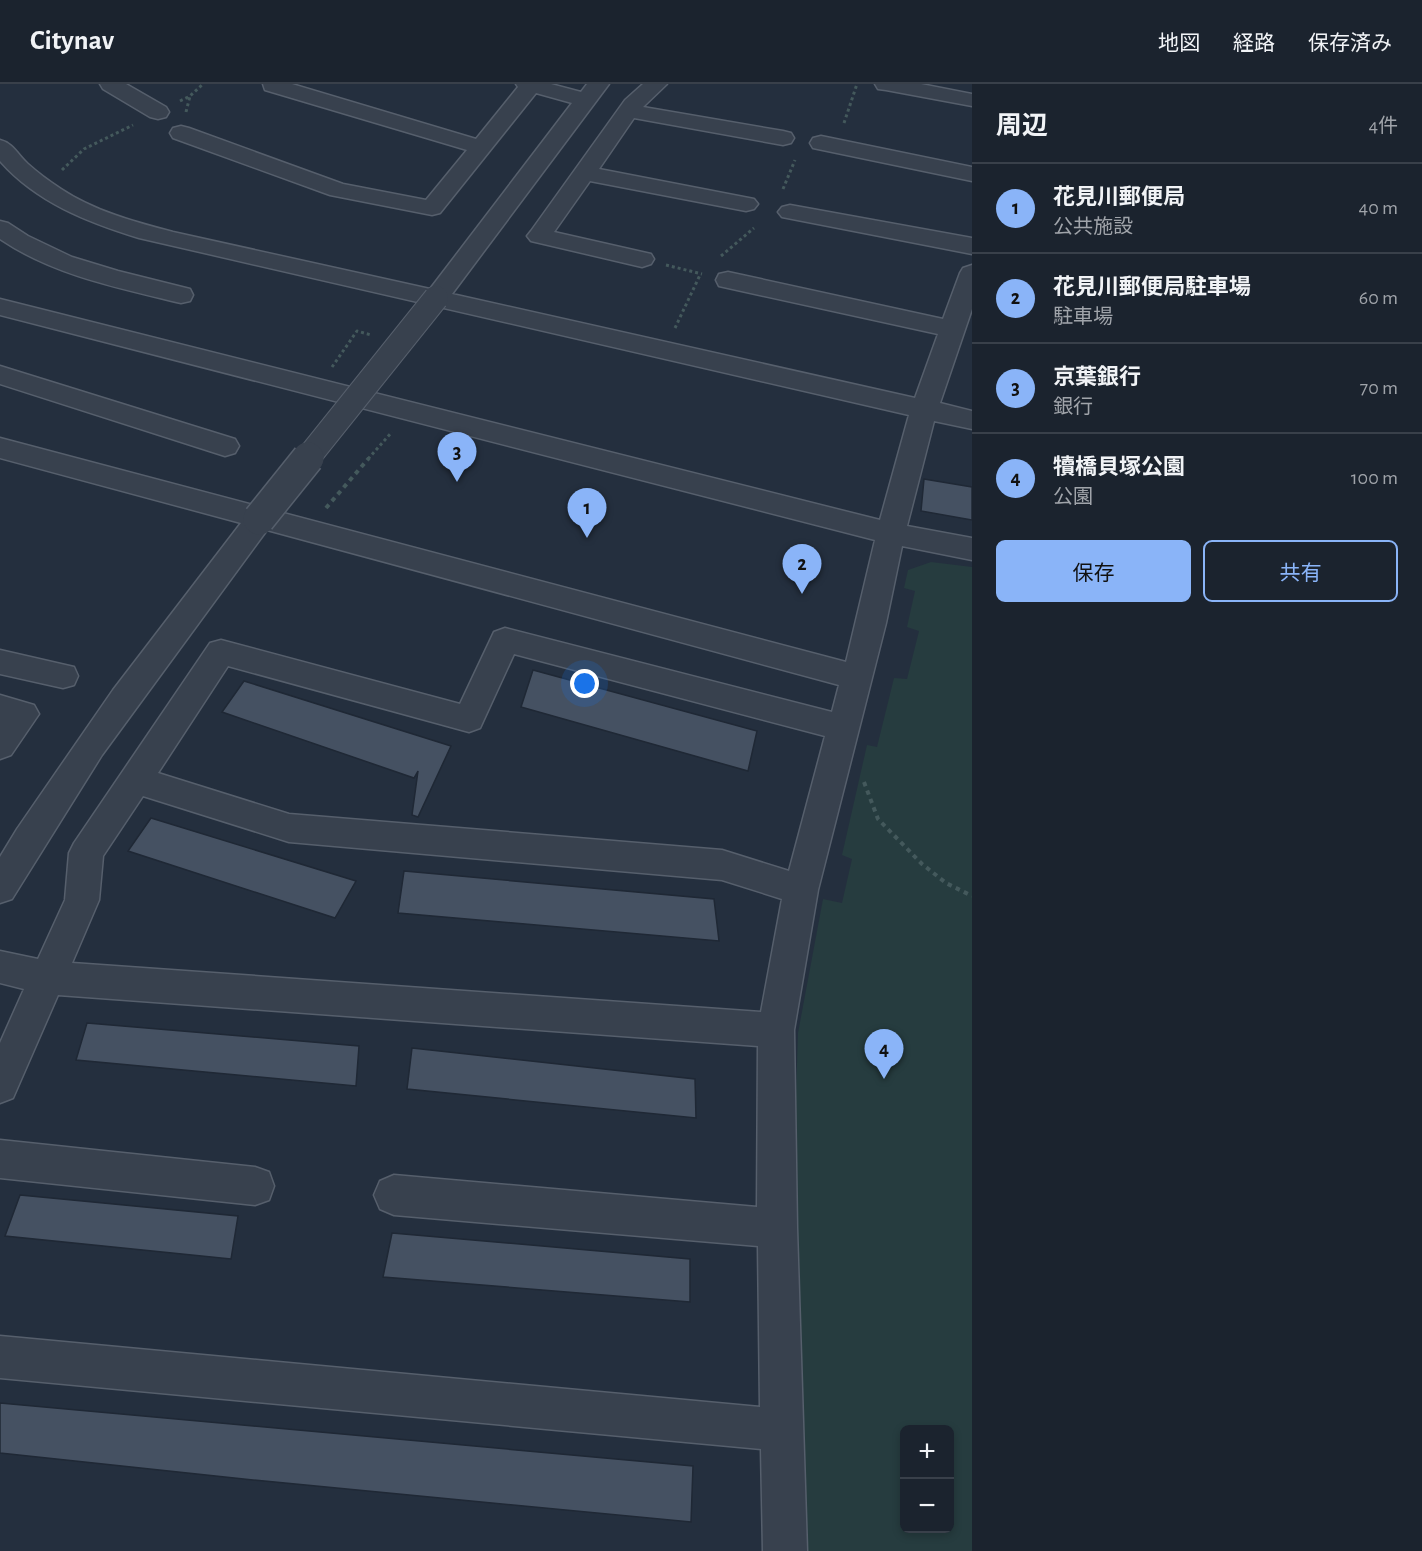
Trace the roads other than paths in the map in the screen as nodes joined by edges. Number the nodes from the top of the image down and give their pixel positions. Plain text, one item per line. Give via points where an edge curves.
1 (111, 84) edge
2 (529, 84) edge
3 (656, 84) edge
4 (886, 84) edge
5 (273, 85) edge
6 (592, 92) edge
7 (972, 100) edge
8 (629, 111) junction
9 (158, 112) road end
10 (181, 134) dead end
11 (783, 138) dead end
12 (821, 144) dead end
13 (0, 147) edge
14 (481, 147) junction
15 (585, 172) junction
16 (23, 174) junction
17 (972, 174) edge
18 (0, 183) edge
19 (746, 204) dead end
20 (790, 212) dead end
21 (0, 228) edge
22 (972, 246) edge
23 (642, 259) road end
24 (972, 273) edge
25 (729, 280) road end
26 (181, 295) dead end
27 (436, 298) junction
28 (0, 307) edge
29 (960, 324) edge
30 (0, 375) edge
31 (924, 410) junction
32 (972, 420) edge
33 (225, 446) dead end
34 (0, 448) edge
35 (259, 519) junction
36 (891, 533) junction
37 (972, 549) edge
38 (0, 662) edge
39 (63, 675) dead end
40 (857, 677) junction
41 (0, 708) edge
42 (844, 728) junction
43 (0, 746) edge
44 (135, 779) junction
45 (0, 888) edge
46 (801, 891) junction
47 (0, 967) edge
48 (48, 978) junction
49 (776, 1030) junction
50 (0, 1085) edge
51 (0, 1160) edge
52 (255, 1186) dead end
53 (394, 1196) dead end
54 (777, 1228) junction
55 (0, 1358) edge
56 (782, 1430) junction
57 (785, 1551) edge

1 - 9 street
2 - 6 street
2 - 14 street
3 - 8 street
4 - 7 street
5 - 14 street
6 - 27 street
8 - 11 street
8 - 15 street
10 - 14 street via 338,190 432,208
12 - 17 street
13 - 16 street
15 - 19 street
15 - 23 street via 539,236
16 - 18 street
16 - 27 street via 94,216 130,228
20 - 22 street
21 - 26 street via 63,262
24 - 29 street
25 - 29 street
27 - 31 street
27 - 35 street, bridge
28 - 36 street
29 - 31 street
30 - 33 street
31 - 32 street
31 - 36 street
34 - 35 street
35 - 40 street
35 - 45 street via 85,753
36 - 37 street
36 - 40 street
38 - 39 street
40 - 42 street
41 - 43 street via 23,714
42 - 44 street via 505,640 469,719 221,652
42 - 46 street
44 - 46 street via 289,828 722,865
44 - 48 street via 86,854 82,900
46 - 49 street
47 - 48 street
48 - 49 street
48 - 50 street
49 - 54 street
51 - 52 street
53 - 54 street
54 - 56 street
55 - 56 street
56 - 57 street

